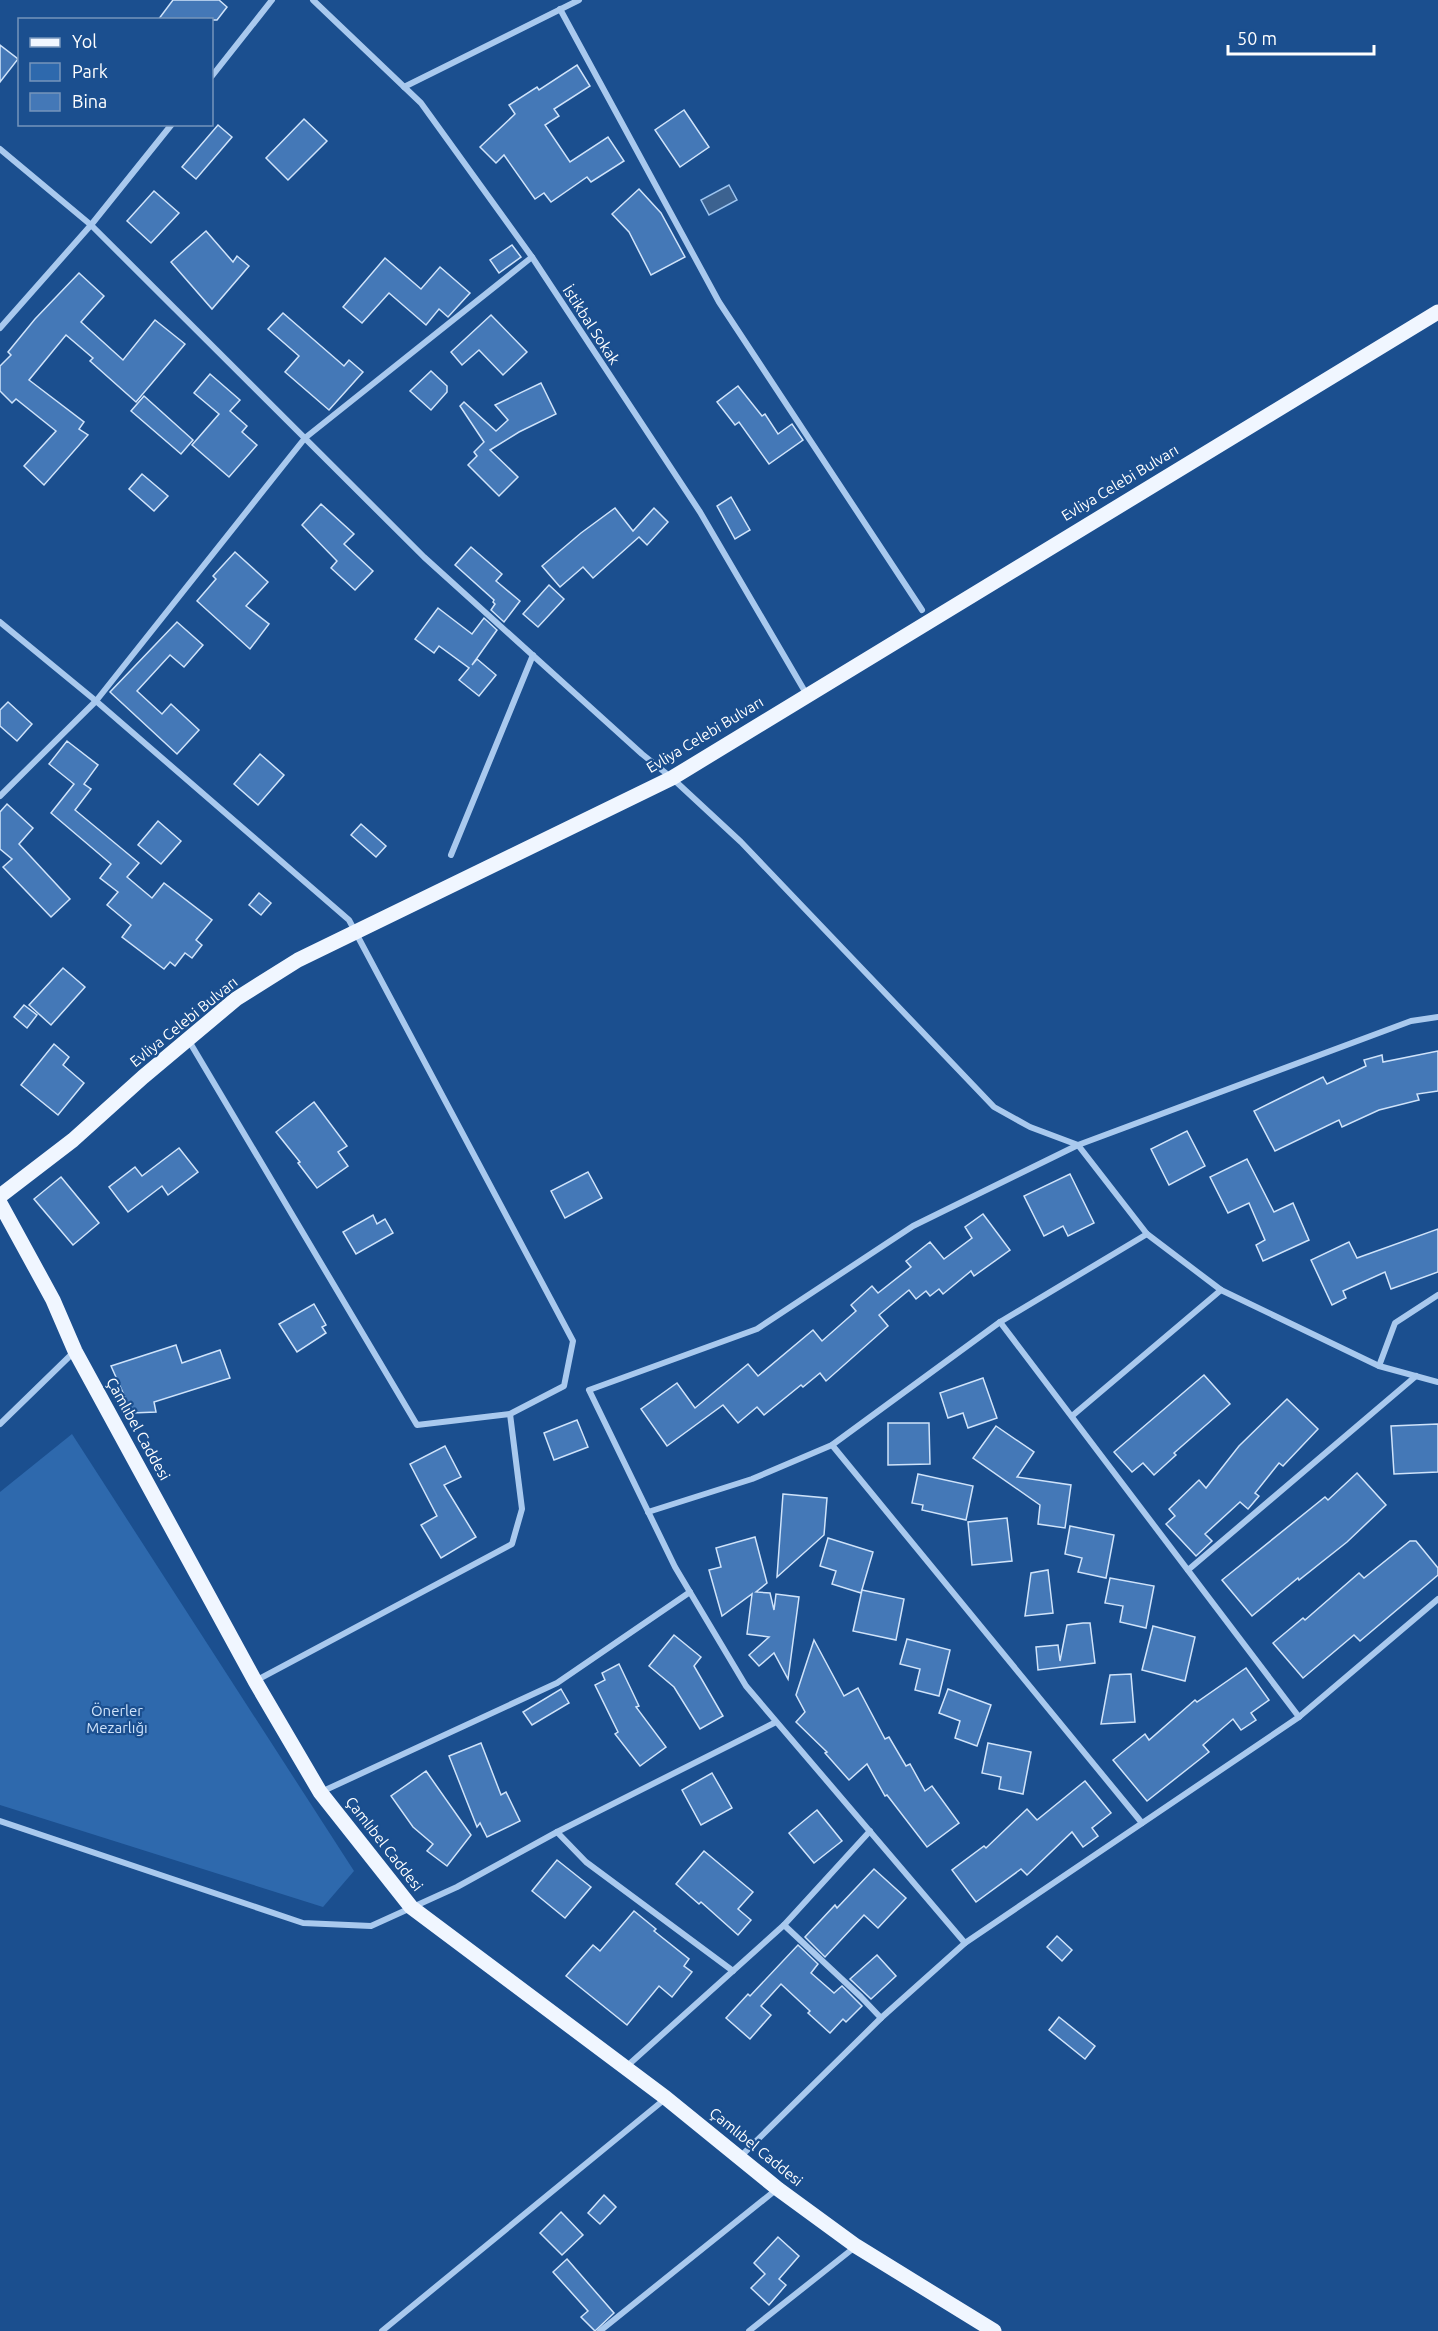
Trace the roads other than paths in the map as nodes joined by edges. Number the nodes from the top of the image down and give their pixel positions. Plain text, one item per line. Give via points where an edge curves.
1 (272, 0) edge
2 (312, 0) edge
3 (579, 0) edge
4 (560, 9) junction
5 (213, 75) edge
6 (404, 87) junction
7 (170, 126) edge
8 (0, 149) edge
9 (91, 225) junction
10 (532, 257) junction
11 (1438, 312) edge
12 (0, 328) edge
13 (305, 438) junction
14 (922, 610) dead end
15 (0, 622) edge
16 (533, 655) junction
17 (807, 694) junction
18 (96, 701) junction
19 (672, 778) junction
20 (0, 796) edge
21 (451, 855) dead end
22 (356, 932) junction
23 (1438, 1017) edge
24 (188, 1039) junction
25 (1078, 1144) junction
26 (0, 1196) edge
27 (0, 1203) edge
28 (1147, 1234) junction
29 (1221, 1290) junction
30 (1438, 1295) edge
31 (1000, 1322) junction
32 (75, 1351) junction
33 (1378, 1366) junction
34 (1416, 1376) junction
35 (1438, 1382) edge
36 (510, 1414) junction
37 (1072, 1416) junction
38 (0, 1424) edge
39 (832, 1445) junction
40 (648, 1512) junction
41 (1188, 1570) junction
42 (690, 1593) junction
43 (1438, 1599) edge
44 (255, 1681) junction
45 (1299, 1717) junction
46 (776, 1722) junction
47 (320, 1792) junction
48 (0, 1821) edge
49 (1142, 1823) junction
50 (870, 1831) junction
51 (556, 1832) junction
52 (411, 1907) junction
53 (784, 1925) junction
54 (965, 1943) junction
55 (733, 1971) junction
56 (881, 2018) junction
57 (625, 2068) junction
58 (666, 2098) junction
59 (739, 2158) junction
60 (778, 2189) junction
61 (856, 2246) junction
62 (382, 2331) edge
63 (600, 2331) edge
64 (750, 2331) edge
65 (994, 2331) edge

1 - 5 street
2 - 6 street, İstikbal Sokak
3 - 4 street
4 - 6 street
4 - 14 street via 719,302
6 - 10 street, İstikbal Sokak via 421,103
7 - 9 street
8 - 9 street
9 - 12 street
9 - 13 street
10 - 13 street
10 - 17 street, İstikbal Sokak via 700,512
11 - 17 main road, Evliya Celebi Bulvarı
13 - 16 street via 424,557
13 - 18 street
15 - 18 street
16 - 19 street
16 - 21 street
17 - 19 main road, Evliya Celebi Bulvarı
18 - 20 street
18 - 22 street via 350,920
19 - 22 main road, Evliya Celebi Bulvarı
19 - 25 street via 741,842 994,1107 1030,1127
22 - 24 main road, Evliya Celebi Bulvarı via 298,960 236,999
22 - 36 street via 573,1341 564,1386
23 - 25 street via 1411,1021
24 - 26 main road, Evliya Celebi Bulvarı via 73,1140
24 - 36 street via 417,1425
25 - 28 street
25 - 40 street via 913,1226 756,1329 589,1390
27 - 32 main road, Çamlıbel Caddesi via 53,1300
28 - 29 street
28 - 31 street
29 - 33 street
29 - 37 street
30 - 33 street via 1395,1323
31 - 37 street
31 - 39 street
32 - 38 street
32 - 44 main road, Çamlıbel Caddesi
33 - 34 street
34 - 35 street
34 - 41 street
36 - 44 street via 522,1509 512,1544
37 - 41 street
39 - 40 street via 752,1479
39 - 49 street
40 - 42 street
41 - 45 street
42 - 46 street via 746,1686
42 - 47 street via 557,1683
43 - 45 street
44 - 47 main road, Çamlıbel Caddesi
45 - 49 street
46 - 50 street
46 - 51 street
47 - 52 main road, Çamlıbel Caddesi
48 - 52 street via 303,1923 371,1926
49 - 54 street
50 - 53 street
50 - 54 street
51 - 52 street
51 - 55 street via 586,1862
52 - 57 main road, Çamlıbel Caddesi
53 - 55 street
53 - 56 street
54 - 56 street
55 - 57 street
56 - 59 street
57 - 58 main road, Çamlıbel Caddesi
58 - 59 main road, Çamlıbel Caddesi
58 - 62 street
59 - 60 main road, Çamlıbel Caddesi
60 - 61 main road, Çamlıbel Caddesi
60 - 63 street
61 - 64 street
61 - 65 main road, Çamlıbel Caddesi

